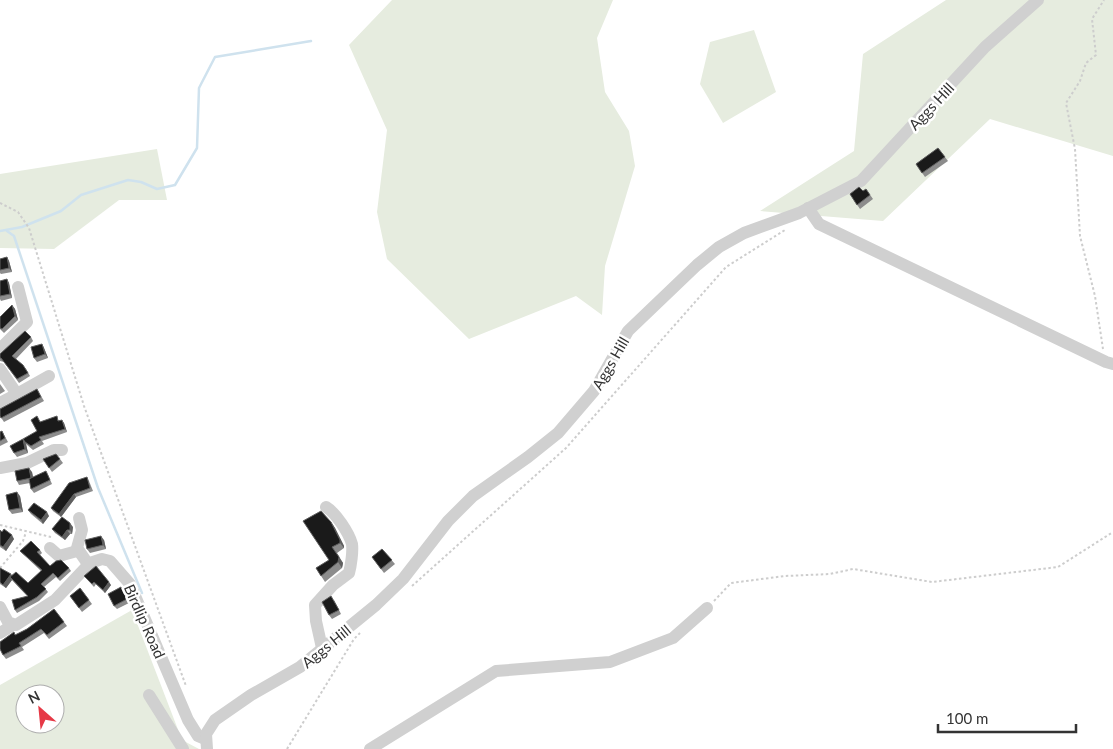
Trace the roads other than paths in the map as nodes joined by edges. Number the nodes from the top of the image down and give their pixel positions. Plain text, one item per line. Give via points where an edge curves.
1 (1038, 0) edge
2 (808, 208) junction
3 (18, 287) dead end
4 (0, 349) edge
5 (1110, 363) edge
6 (0, 369) edge
7 (48, 376) dead end
8 (17, 394) junction
9 (0, 403) edge
10 (62, 450) dead end
11 (0, 468) edge
12 (326, 507) dead end
13 (79, 518) dead end
14 (50, 548) dead end
15 (77, 551) junction
16 (88, 564) junction
17 (0, 607) edge
18 (707, 608) road end
19 (13, 625) junction
20 (0, 633) edge
21 (322, 648) junction
22 (149, 695) dead end
23 (203, 741) edge
24 (183, 749) edge
25 (370, 749) edge

1 - 2 street, Aggs Hill via 985,47 861,181
2 - 5 street via 819,224
2 - 21 street, Aggs Hill via 744,233 697,265 628,331 599,383 571,420 543,446 473,496 448,521 390,592
3 - 4 street via 27,322
6 - 8 street
7 - 8 street
8 - 9 street
10 - 11 street via 54,450 27,463
12 - 21 street via 332,511 352,548 349,573 315,605
13 - 15 street via 82,530
14 - 15 street via 59,556
15 - 16 street
16 - 19 street via 56,600 34,616
16 - 23 street, Birdlip Road via 98,559 110,561 130,584 188,720
17 - 19 street via 7,621
18 - 25 street via 673,638 610,662 496,671
19 - 20 street
21 - 23 street, Aggs Hill via 300,667 215,720
22 - 24 street

